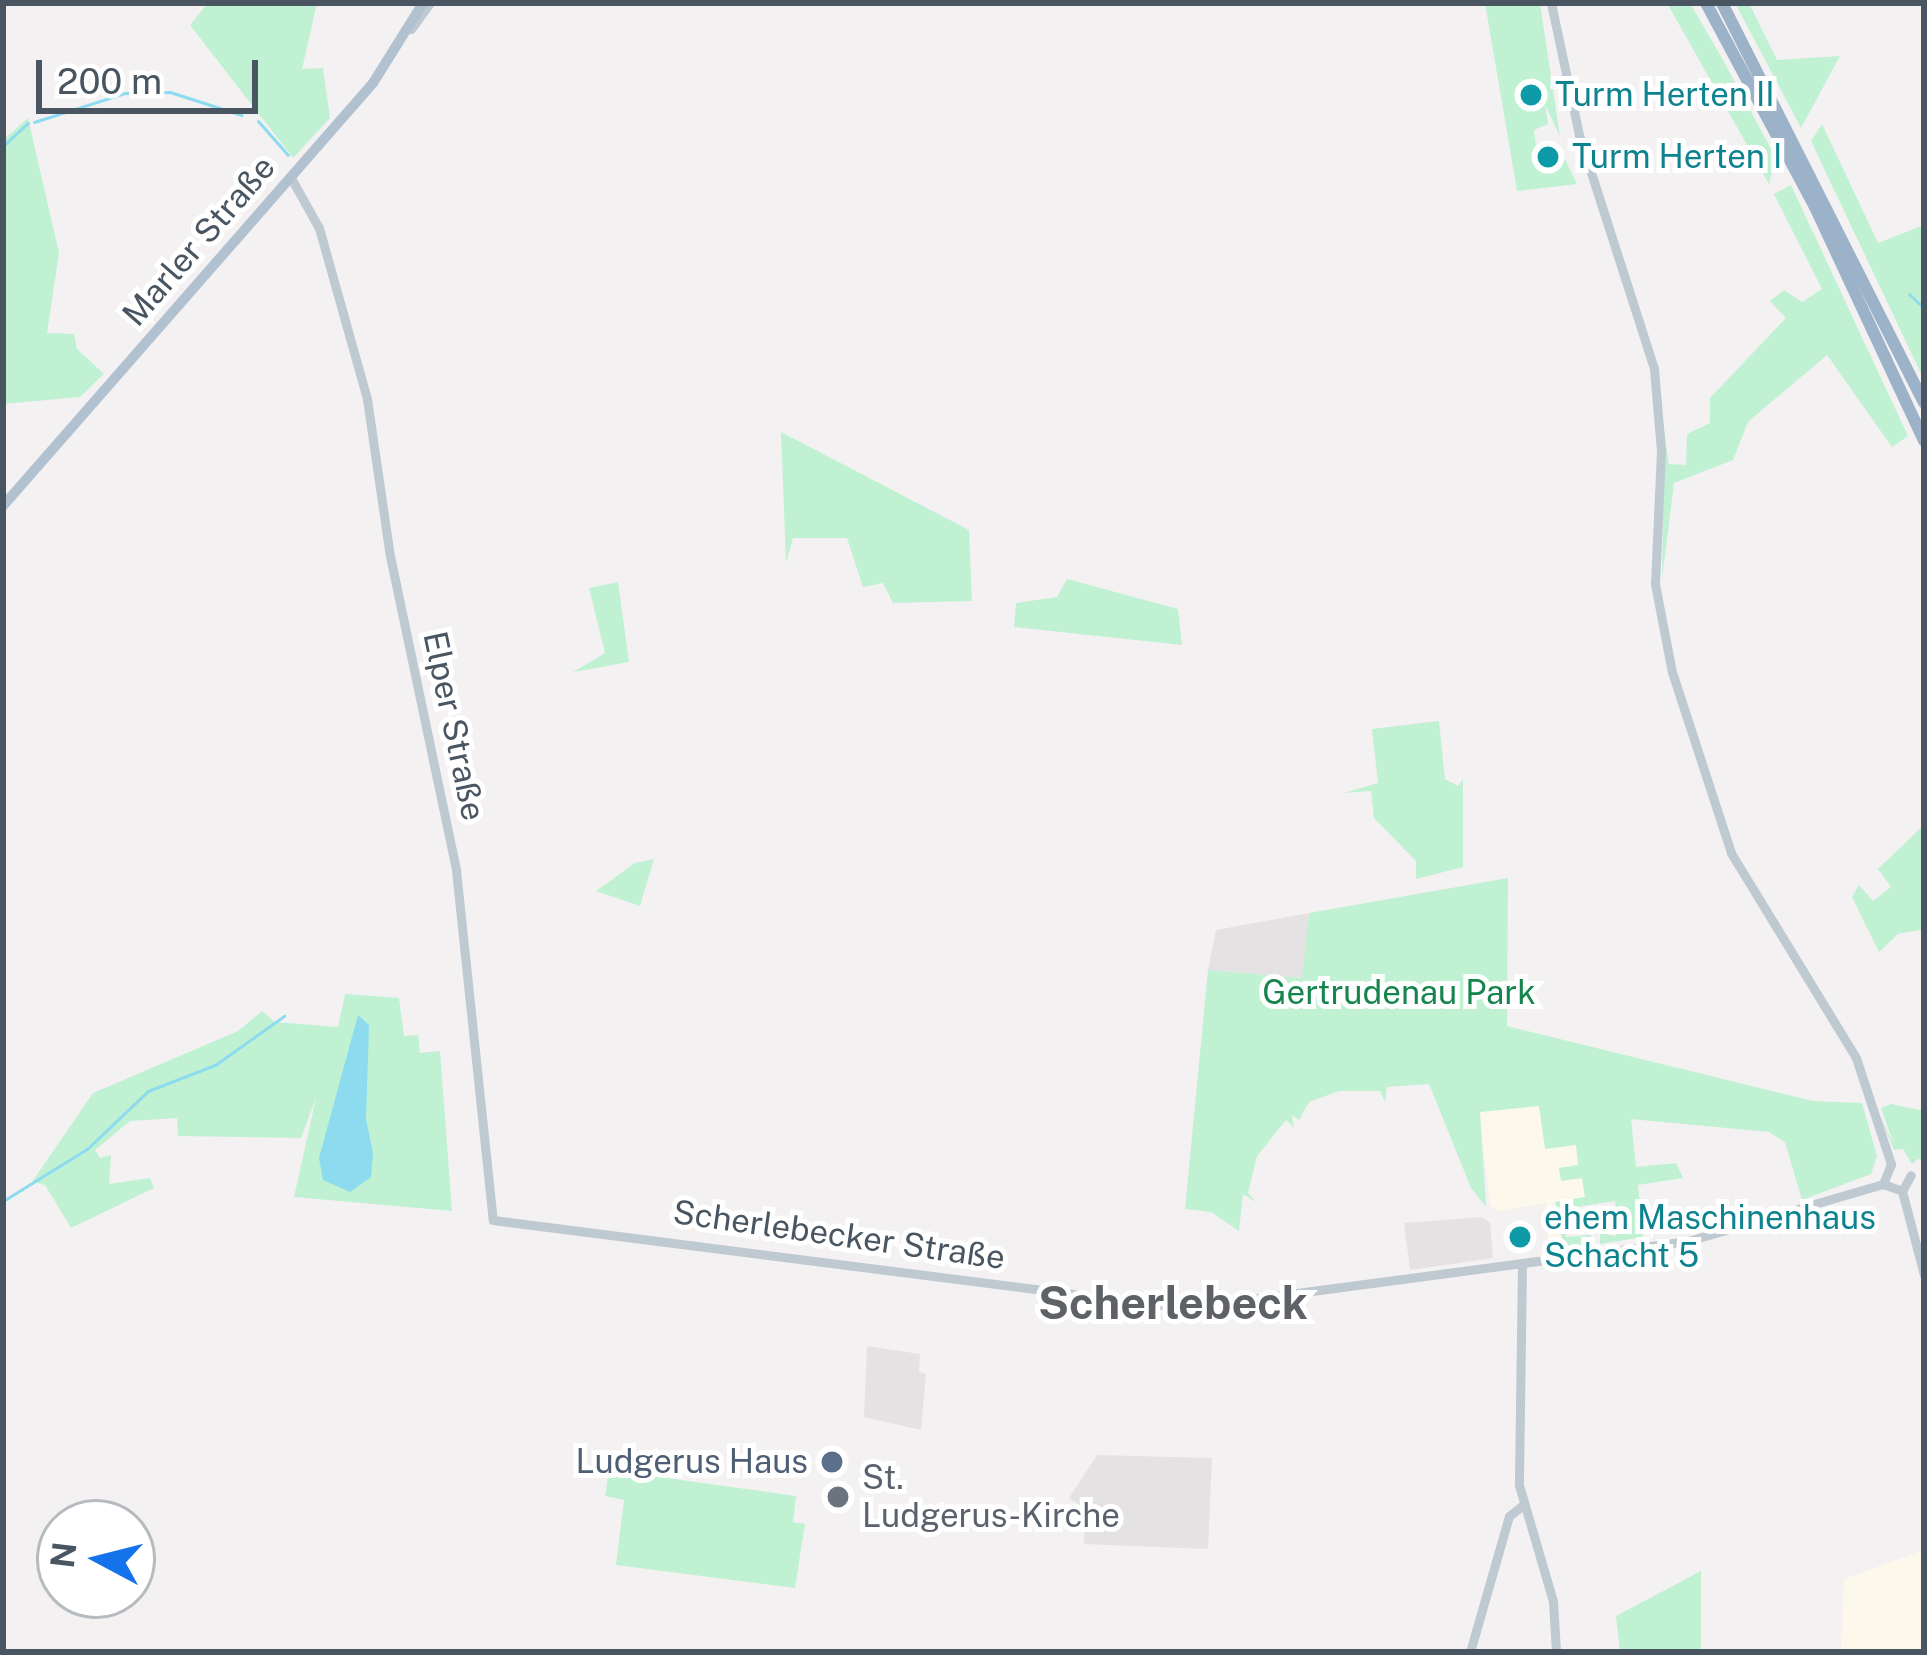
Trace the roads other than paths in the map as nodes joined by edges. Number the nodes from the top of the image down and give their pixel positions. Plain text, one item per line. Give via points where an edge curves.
1 (427, 3) edge
2 (1551, 3) edge
3 (1706, 3) edge
4 (1722, 3) edge
5 (291, 178) junction
6 (1924, 404) edge
7 (1924, 440) edge
8 (3, 506) edge
9 (1891, 1164) junction
10 (1924, 1172) edge
11 (1911, 1175) junction
12 (1883, 1184) junction
13 (1902, 1191) junction
14 (493, 1220) joint
15 (1522, 1264) junction
16 (1924, 1275) edge
17 (1522, 1506) junction
18 (1470, 1652) edge
19 (1556, 1652) edge

1 - 5 main road, Marler Straße
2 - 9 street via 1579,135 1654,369 1661,451 1654,570 1672,672 1723,833 1845,1034
3 - 7 highway via 1815,207
4 - 6 highway
5 - 8 main road, Marler Straße
5 - 14 street, Elper Straße via 325,249 367,399 390,556 456,869
9 - 11 street
9 - 12 street
10 - 11 street
11 - 13 street
12 - 13 street
12 - 15 street, Scherlebecker Straße via 1724,1234
13 - 16 street
14 - 15 street, Scherlebecker Straße via 1169,1307
15 - 17 street
17 - 18 street via 1509,1516
17 - 19 street via 1553,1601

